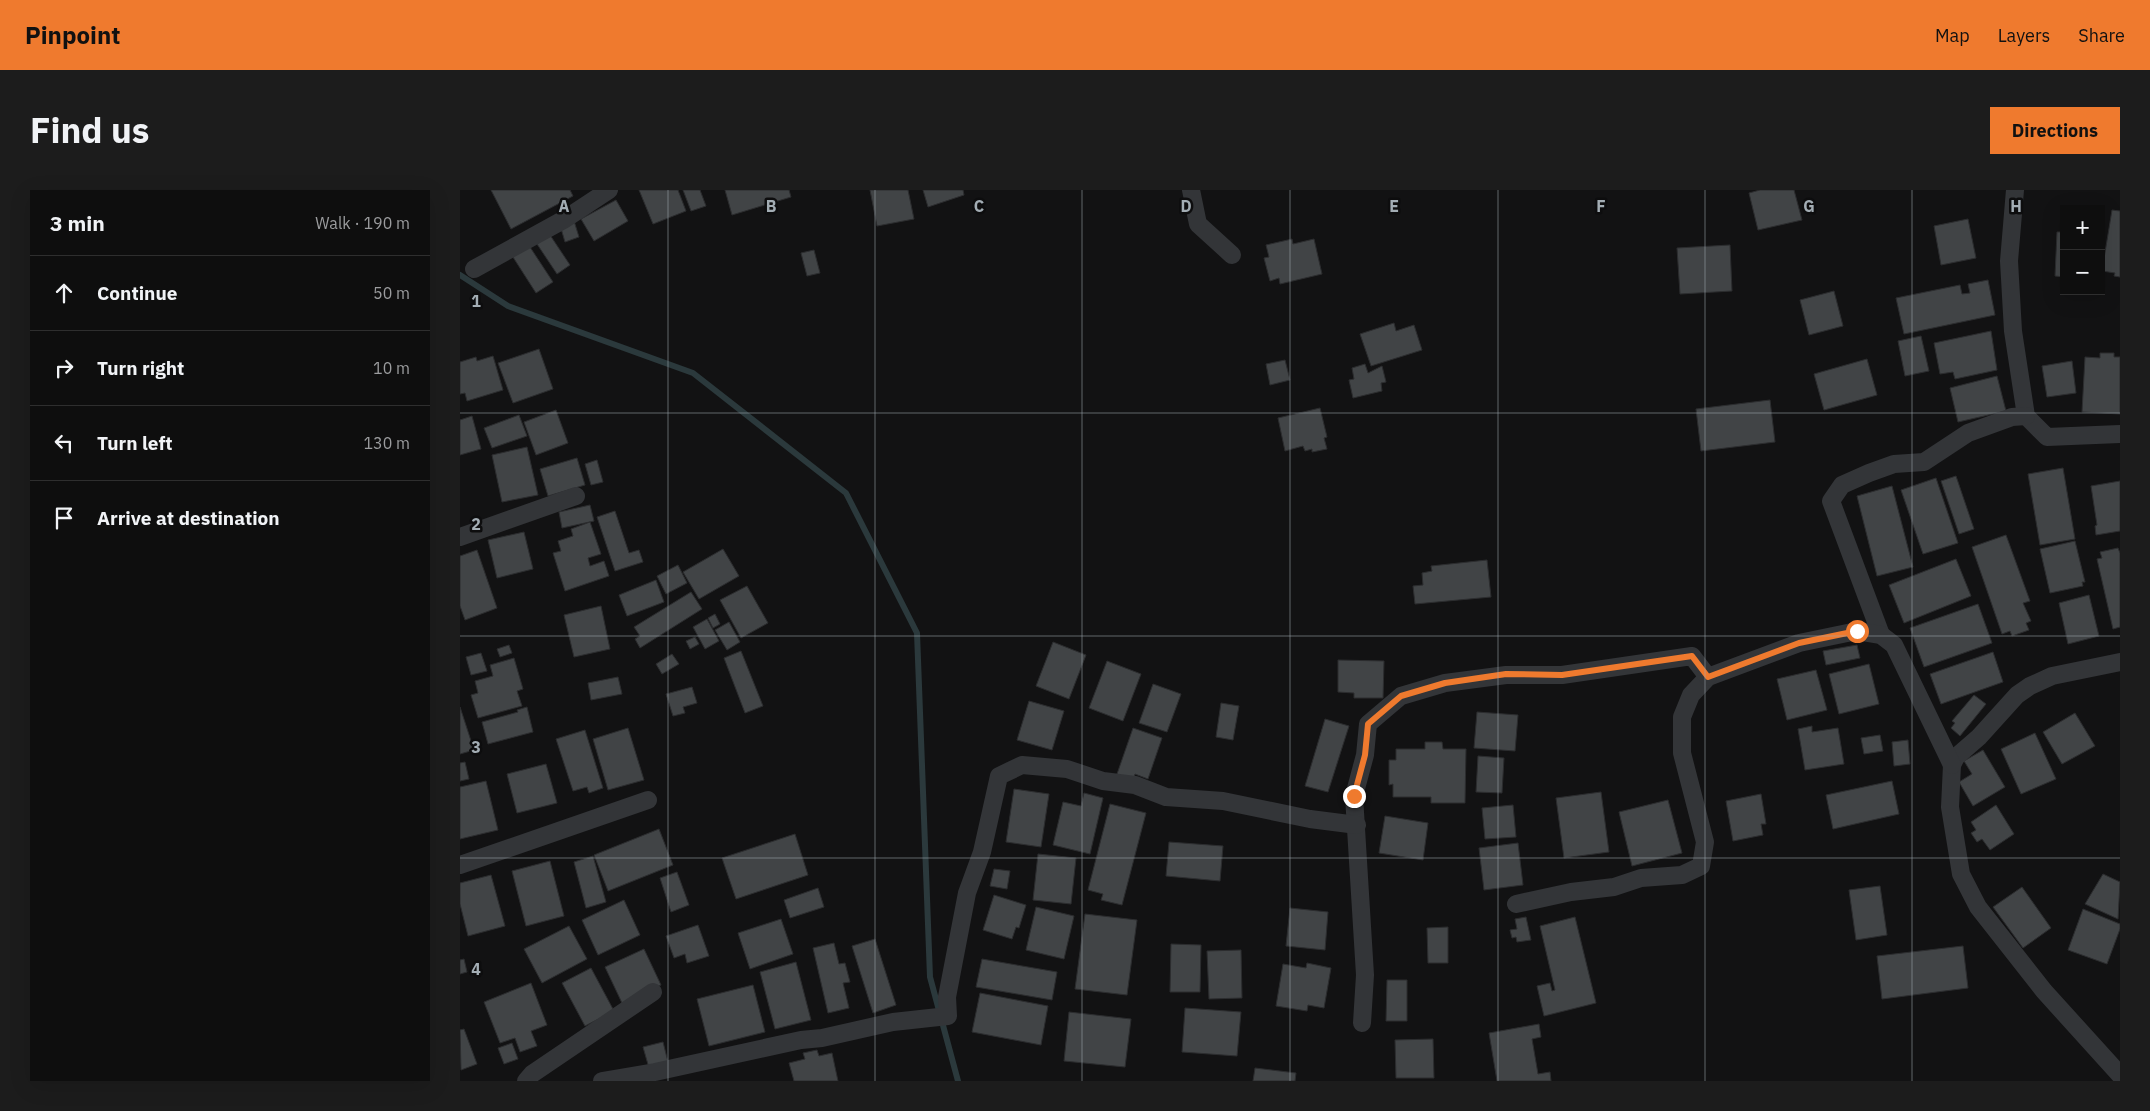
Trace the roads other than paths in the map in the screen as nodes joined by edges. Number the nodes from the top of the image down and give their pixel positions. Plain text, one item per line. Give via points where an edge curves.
1 (609, 190) edge
2 (1192, 190) edge
3 (2015, 190) edge
4 (1232, 255) dead end
5 (474, 269) dead end
6 (2026, 416) junction
7 (2120, 434) edge
8 (576, 496) dead end
9 (460, 537) edge
10 (1881, 635) junction
11 (2120, 662) edge
12 (1708, 677) junction
13 (1952, 765) junction
14 (648, 800) dead end
15 (1356, 825) junction
16 (460, 866) edge
17 (1516, 904) dead end
18 (653, 992) dead end
19 (1362, 1023) dead end
20 (2120, 1075) edge
21 (526, 1081) edge
22 (602, 1081) edge

1 - 5 street via 565,219
2 - 4 street via 1198,224
3 - 6 street via 2009,261 2014,331
6 - 7 street via 2047,438
6 - 10 street via 2012,417 1968,433 1924,462 1894,464 1842,485 1831,501
8 - 9 street
10 - 12 street via 1857,631 1799,643
10 - 13 street via 1894,645
11 - 13 street via 2052,676 2030,686 2017,695 1980,737 1956,757
12 - 15 street via 1692,656 1562,675 1506,674 1445,683 1401,696 1368,724 1365,755 1354,796
12 - 17 street via 1692,695 1682,718 1682,753 1705,842 1701,866 1682,875 1641,878 1614,887
13 - 20 street via 1950,807 1957,859 1978,906 2044,991
14 - 16 street
15 - 19 street via 1365,975
15 - 22 street via 1223,801 1166,797 1068,769 1022,765 999,776 982,852 967,893 947,997 948,1016 893,1022
18 - 21 street

